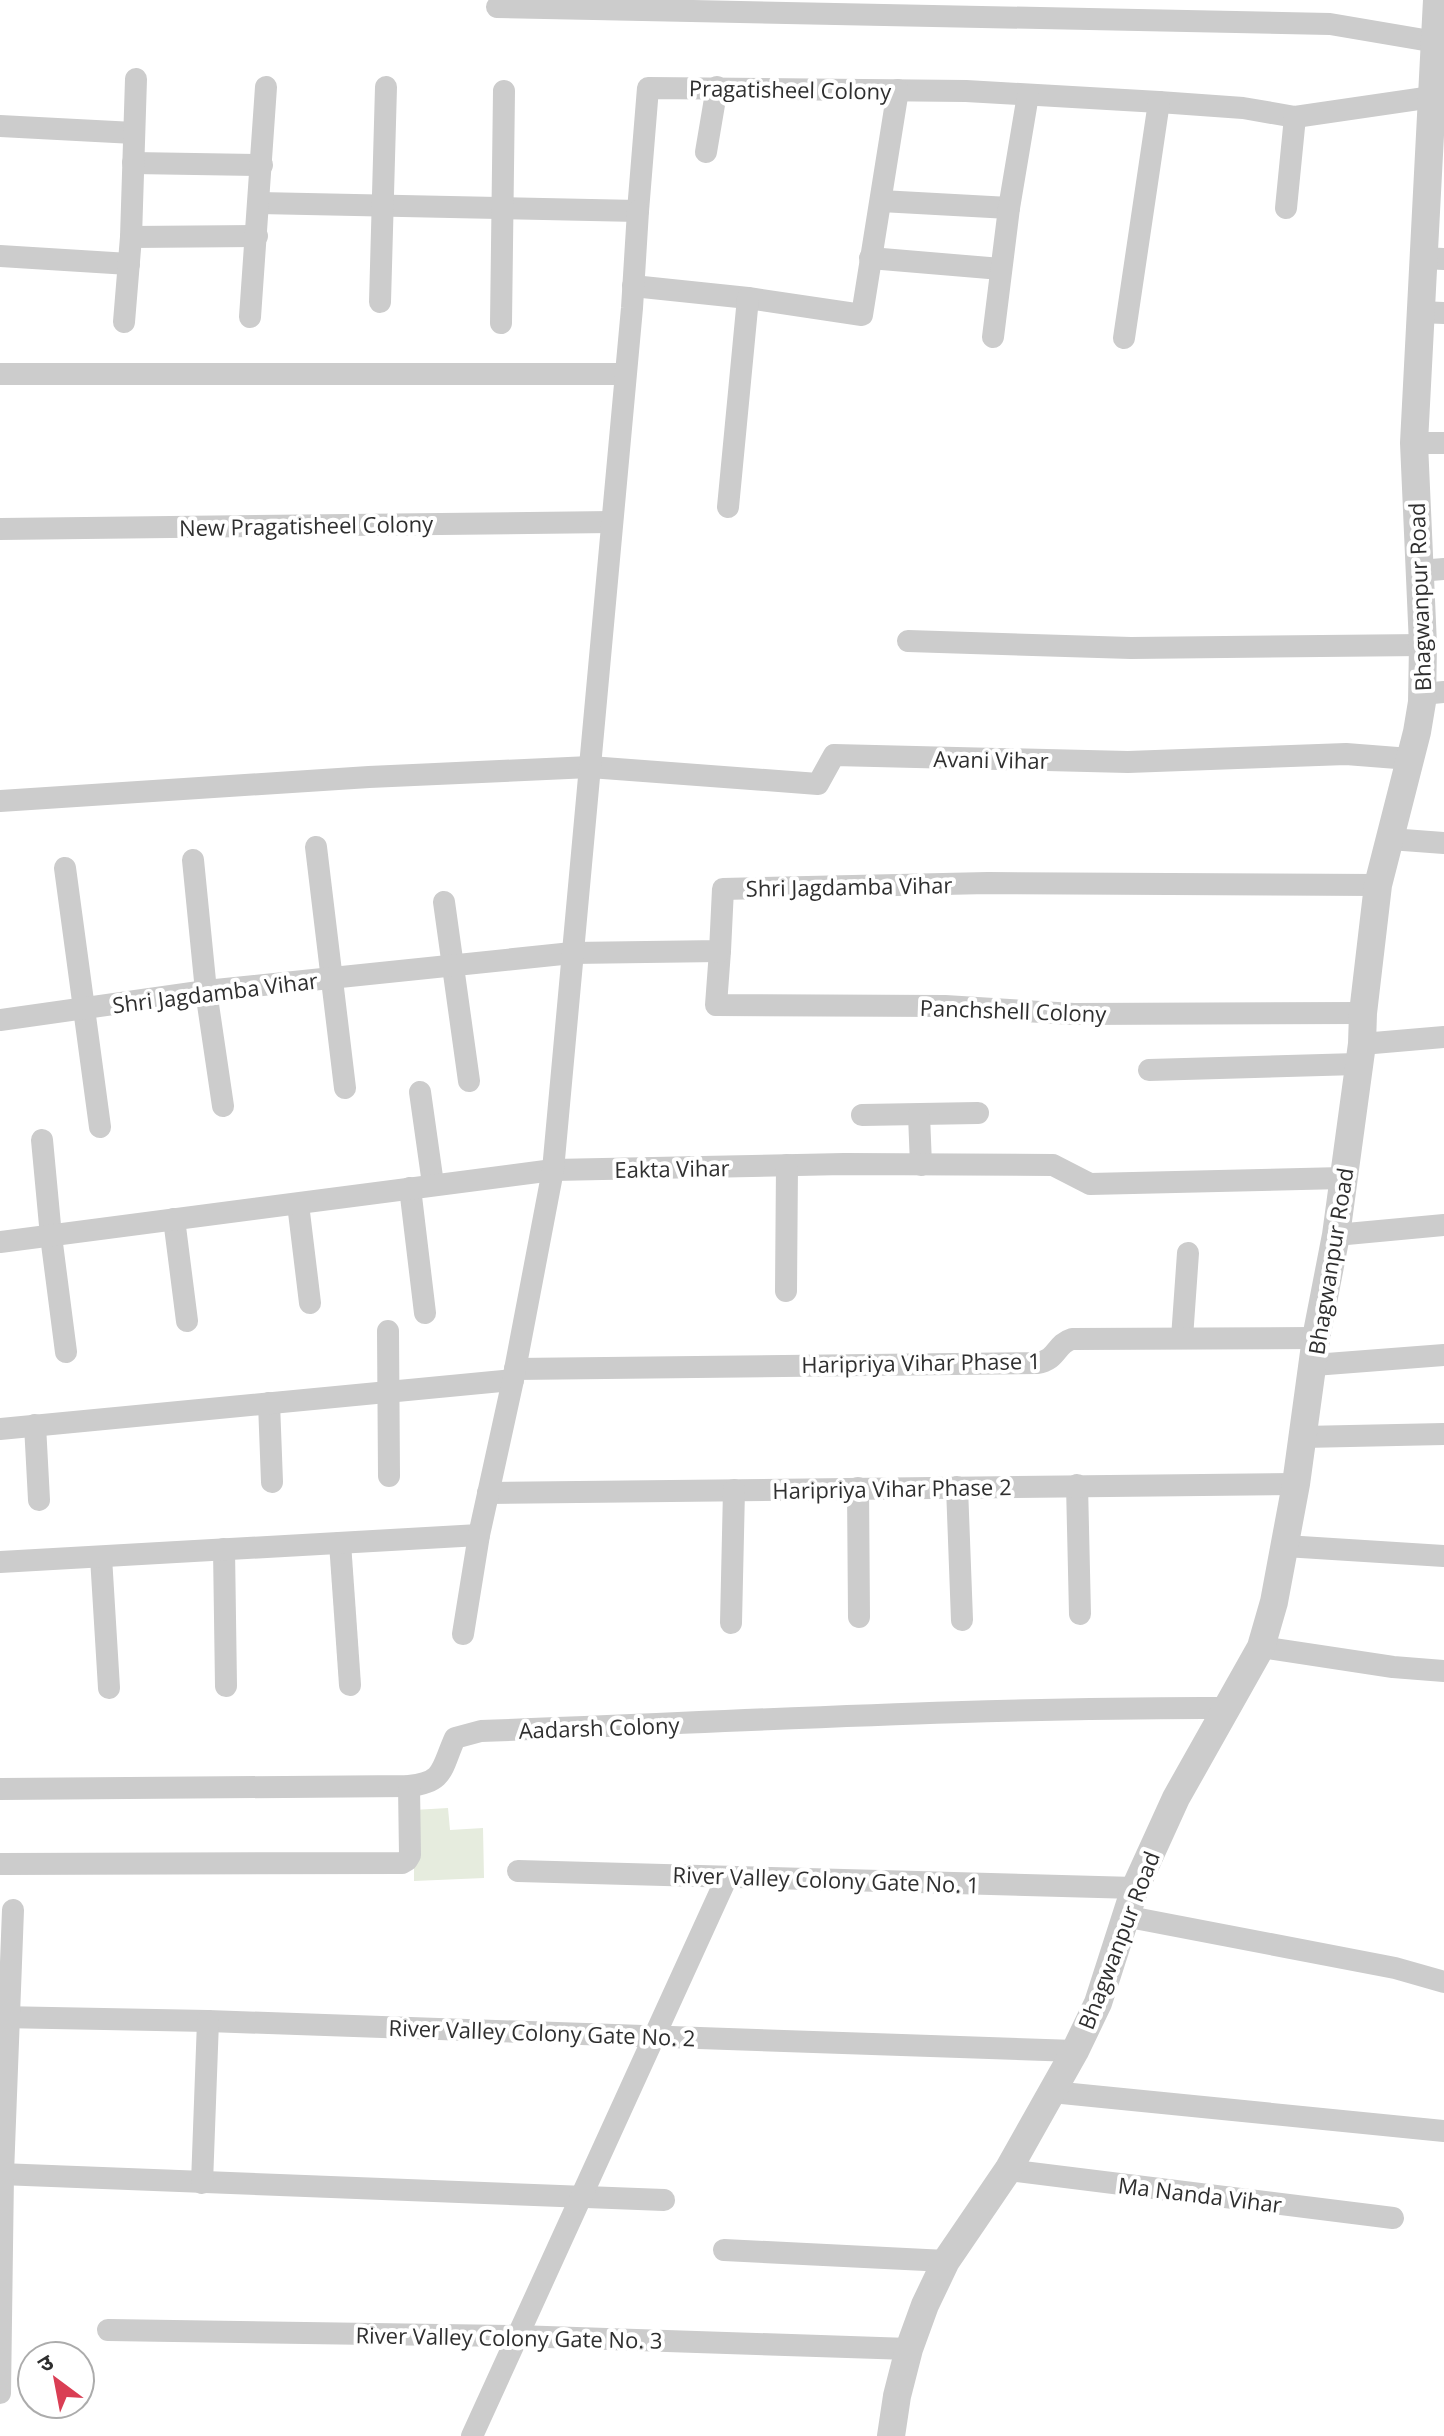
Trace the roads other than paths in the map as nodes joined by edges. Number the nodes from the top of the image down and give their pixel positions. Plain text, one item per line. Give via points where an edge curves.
1 (1437, 0) edge
2 (497, 7) dead end
3 (1436, 42) junction
4 (136, 79) dead end
5 (266, 87) dead end
6 (386, 87) dead end
7 (717, 87) junction
8 (898, 90) junction
9 (504, 91) dead end
10 (1028, 95) junction
11 (1432, 97) junction
12 (1159, 102) junction
13 (1295, 117) junction
14 (0, 126) edge
15 (134, 133) junction
16 (706, 152) dead end
17 (133, 163) junction
18 (262, 165) junction
19 (1436, 192) edge
20 (881, 201) junction
21 (259, 203) junction
22 (383, 206) junction
23 (501, 208) junction
24 (1009, 208) junction
25 (1286, 208) dead end
26 (638, 211) junction
27 (257, 236) junction
28 (131, 237) junction
29 (0, 256) edge
30 (870, 258) junction
31 (1433, 259) edge
32 (129, 264) junction
33 (1001, 269) junction
34 (633, 286) junction
35 (748, 298) junction
36 (380, 302) dead end
37 (1432, 313) edge
38 (250, 317) dead end
39 (124, 322) dead end
40 (501, 323) dead end
41 (993, 337) dead end
42 (1124, 338) dead end
43 (0, 374) edge
44 (625, 374) junction
45 (1414, 443) junction
46 (1444, 443) edge
47 (728, 507) dead end
48 (612, 522) junction
49 (0, 529) edge
50 (1432, 570) edge
51 (908, 641) dead end
52 (1423, 645) junction
53 (1433, 693) edge
54 (1410, 759) junction
55 (590, 767) junction
56 (0, 801) edge
57 (1390, 839) junction
58 (1444, 843) edge
59 (316, 847) dead end
60 (193, 860) dead end
61 (65, 868) dead end
62 (1378, 885) junction
63 (444, 902) dead end
64 (720, 951) junction
65 (572, 953) junction
66 (453, 965) junction
67 (331, 978) junction
68 (206, 991) junction
69 (84, 1008) junction
70 (1363, 1013) junction
71 (0, 1020) edge
72 (1444, 1037) edge
73 (1360, 1054) junction
74 (1149, 1070) dead end
75 (469, 1081) dead end
76 (345, 1088) dead end
77 (420, 1092) dead end
78 (223, 1106) dead end
79 (978, 1113) dead end
80 (862, 1115) dead end
81 (919, 1115) junction
82 (100, 1127) dead end
83 (42, 1140) dead end
84 (787, 1165) junction
85 (921, 1165) junction
86 (553, 1170) junction
87 (1343, 1178) junction
88 (433, 1184) junction
89 (410, 1188) junction
90 (298, 1204) junction
91 (174, 1219) junction
92 (1444, 1225) edge
93 (1336, 1235) junction
94 (51, 1236) junction
95 (0, 1242) edge
96 (1188, 1253) dead end
97 (786, 1291) dead end
98 (310, 1303) dead end
99 (425, 1313) dead end
100 (187, 1321) dead end
101 (388, 1331) dead end
102 (1182, 1338) junction
103 (66, 1352) dead end
104 (1315, 1352) junction
105 (1444, 1355) edge
106 (514, 1375) junction
107 (388, 1392) junction
108 (269, 1403) junction
109 (35, 1425) junction
110 (0, 1429) edge
111 (1444, 1434) edge
112 (1303, 1437) junction
113 (389, 1476) dead end
114 (272, 1482) dead end
115 (1296, 1484) junction
116 (1077, 1485) junction
117 (957, 1487) junction
118 (858, 1488) junction
119 (734, 1490) junction
120 (488, 1493) junction
121 (39, 1500) dead end
122 (479, 1535) junction
123 (340, 1543) junction
124 (1285, 1546) junction
125 (224, 1549) junction
126 (1444, 1556) edge
127 (101, 1557) junction
128 (0, 1562) edge
129 (1080, 1614) dead end
130 (859, 1617) dead end
131 (962, 1620) dead end
132 (731, 1623) dead end
133 (463, 1634) dead end
134 (1261, 1647) junction
135 (1444, 1671) edge
136 (350, 1685) dead end
137 (226, 1686) dead end
138 (109, 1688) dead end
139 (1226, 1708) junction
140 (409, 1786) junction
141 (0, 1789) edge
142 (0, 1864) edge
143 (518, 1871) dead end
144 (727, 1877) junction
145 (1135, 1888) junction
146 (13, 1910) dead end
147 (1124, 1916) junction
148 (1444, 1982) edge
149 (5, 2017) edge
150 (208, 2021) junction
151 (654, 2036) junction
152 (1075, 2051) junction
153 (1052, 2092) junction
154 (1444, 2131) edge
155 (1008, 2170) junction
156 (2, 2174) edge
157 (202, 2183) junction
158 (580, 2199) junction
159 (664, 2200) dead end
160 (1393, 2218) dead end
161 (724, 2250) dead end
162 (946, 2261) junction
163 (1, 2320) edge
164 (108, 2330) dead end
165 (517, 2336) junction
166 (909, 2349) junction
167 (0, 2393) edge
168 (472, 2436) edge
169 (891, 2436) edge

1 - 3 street, Bhagwanpur Road
2 - 3 street via 1330,24
3 - 11 street, Bhagwanpur Road
4 - 15 street
5 - 18 street
6 - 22 street
7 - 8 street, Pragatisheel Colony
7 - 16 street
7 - 26 street, Pragatisheel Colony via 648,88
8 - 10 street, Pragatisheel Colony
8 - 20 street
9 - 23 street
10 - 12 street, Pragatisheel Colony
10 - 24 street
11 - 13 street, Pragatisheel Colony
11 - 19 street, Bhagwanpur Road
12 - 13 street, Pragatisheel Colony
12 - 42 street
13 - 25 street
14 - 15 street
15 - 17 street
17 - 18 street
17 - 28 street
18 - 21 street
19 - 31 street, Bhagwanpur Road
20 - 24 street
20 - 30 street
21 - 22 street
21 - 27 street
22 - 23 street
22 - 36 street
23 - 26 street
23 - 40 street
24 - 33 street
26 - 34 street
27 - 28 street
27 - 38 street
28 - 32 street
29 - 32 street
30 - 33 street
30 - 35 street via 862,315
31 - 37 street, Bhagwanpur Road
32 - 39 street
33 - 41 street
34 - 35 street
34 - 44 street
35 - 47 street
37 - 45 street, Bhagwanpur Road
43 - 44 street
44 - 48 street
45 - 46 street
45 - 50 street, Bhagwanpur Road
48 - 49 street, New Pragatisheel Colony
48 - 55 street
50 - 52 street, Bhagwanpur Road
51 - 52 street via 1131,648
52 - 53 street, Bhagwanpur Road
53 - 54 street, Bhagwanpur Road
54 - 55 street, Avani Vihar via 1346,754 1128,762 834,755 818,784
54 - 57 street, Bhagwanpur Road
55 - 56 street
55 - 65 street
57 - 58 street
57 - 62 street, Bhagwanpur Road
59 - 67 street
60 - 68 street
61 - 69 street
62 - 64 street, Shri Jagdamba Vihar via 988,883 723,889
62 - 70 street, Bhagwanpur Road
63 - 66 street
64 - 65 street, Shri Jagdamba Vihar
64 - 70 street, Panchshell Colony via 716,1005 945,1006 1089,1014
65 - 66 street, Shri Jagdamba Vihar
65 - 86 street
66 - 67 street, Shri Jagdamba Vihar
66 - 75 street
67 - 68 street, Shri Jagdamba Vihar
67 - 76 street
68 - 69 street, Shri Jagdamba Vihar
68 - 78 street
69 - 71 street, Shri Jagdamba Vihar
69 - 82 street
70 - 73 street, Bhagwanpur Road
72 - 73 street
73 - 74 street
73 - 87 street, Bhagwanpur Road
77 - 88 street
79 - 81 street
80 - 81 street
81 - 85 street
83 - 94 street
84 - 85 street, Eakta Vihar
84 - 86 street, Eakta Vihar
84 - 97 street
85 - 87 street, Eakta Vihar via 1053,1165 1090,1184
86 - 88 street, Eakta Vihar
86 - 106 street
87 - 93 street, Bhagwanpur Road
88 - 89 street, Eakta Vihar
89 - 90 street, Eakta Vihar
89 - 99 street
90 - 91 street, Eakta Vihar
90 - 98 street
91 - 94 street, Eakta Vihar
91 - 100 street
92 - 93 street
93 - 104 street, Bhagwanpur Road
94 - 95 street, Eakta Vihar
94 - 103 street
96 - 102 street
101 - 107 street
102 - 104 street, Haripriya Vihar Phase 1
102 - 106 street, Haripriya Vihar Phase 1 via 1072,1339 1051,1359 1037,1363
104 - 105 street, Haripriya Vihar Phase 1
104 - 112 street, Bhagwanpur Road
106 - 107 street, Haripriya Vihar Phase 1
106 - 120 street
107 - 108 street, Haripriya Vihar Phase 1
107 - 113 street
108 - 109 street, Haripriya Vihar Phase 1
108 - 114 street
109 - 110 street, Haripriya Vihar Phase 1
109 - 121 street
111 - 112 street
112 - 115 street, Bhagwanpur Road
115 - 116 street, Haripriya Vihar Phase 2
115 - 124 street, Bhagwanpur Road
116 - 117 street, Haripriya Vihar Phase 2
116 - 129 street
117 - 118 street, Haripriya Vihar Phase 2
117 - 131 street
118 - 119 street, Haripriya Vihar Phase 2
118 - 130 street
119 - 120 street, Haripriya Vihar Phase 2
119 - 132 street
120 - 122 street
122 - 123 street
122 - 133 street
123 - 125 street
123 - 136 street
124 - 126 street
124 - 134 street, Bhagwanpur Road
125 - 127 street
125 - 137 street
127 - 128 street
127 - 138 street
134 - 135 street
134 - 139 street, Bhagwanpur Road
139 - 140 street, Aadarsh Colony via 900,1714 481,1731 455,1738 437,1779
139 - 145 street, Bhagwanpur Road via 1176,1798
140 - 141 street, Aadarsh Colony
140 - 142 street via 410,1855 402,1863
143 - 144 street, River Valley Colony Gate No. 1
144 - 145 street, River Valley Colony Gate No. 1
144 - 151 street
145 - 147 street, Bhagwanpur Road
146 - 149 street
147 - 148 street
147 - 152 street, Bhagwanpur Road via 1098,2003
149 - 150 street, River Valley Colony Gate No. 2
149 - 156 street
150 - 151 street, River Valley Colony Gate No. 2
150 - 157 street
151 - 152 street, River Valley Colony Gate No. 2
151 - 158 street
152 - 153 street, Bhagwanpur Road
153 - 154 street
153 - 155 street, Bhagwanpur Road
155 - 160 street, Ma Nanda Vihar
155 - 162 street, Bhagwanpur Road
156 - 157 street
156 - 163 street
157 - 158 street
158 - 159 street
158 - 165 street
161 - 162 street
162 - 166 street, Bhagwanpur Road
163 - 167 street
164 - 165 street, River Valley Colony Gate No. 3
165 - 166 street, River Valley Colony Gate No. 3
165 - 168 street
166 - 169 street, Bhagwanpur Road

